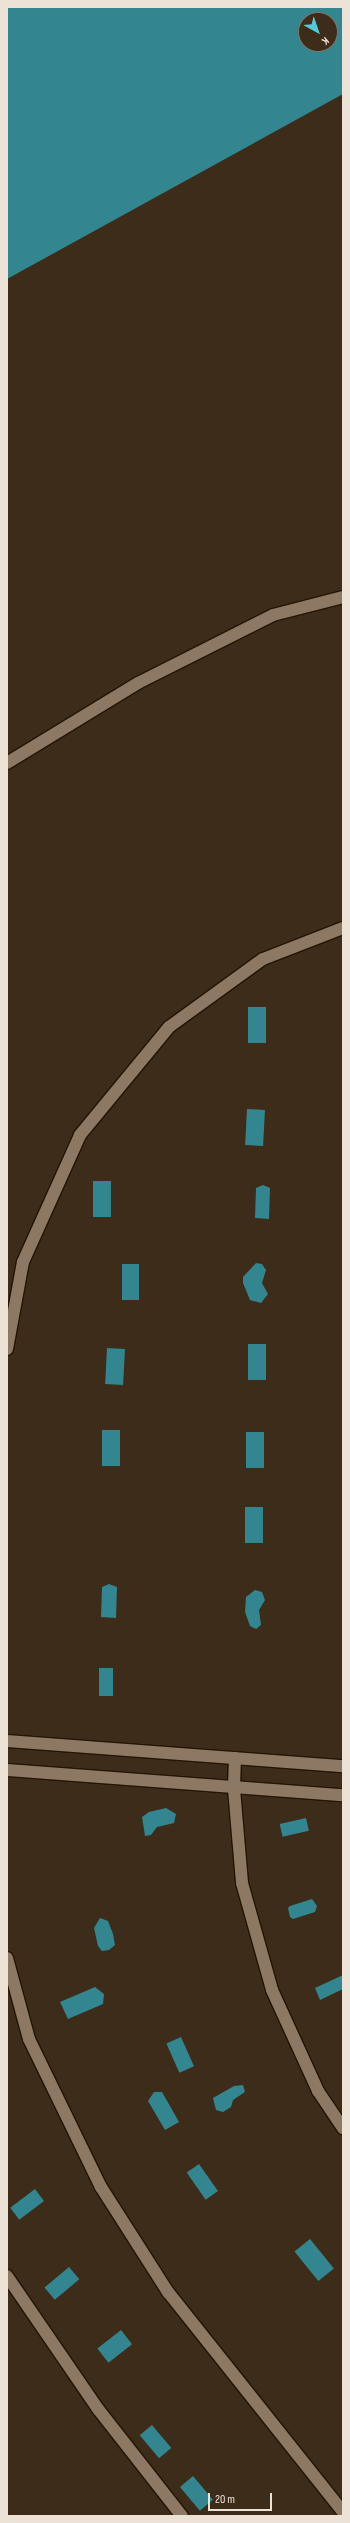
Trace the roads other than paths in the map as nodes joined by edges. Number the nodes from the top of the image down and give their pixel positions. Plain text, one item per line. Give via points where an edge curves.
1 (343, 597) edge
2 (18, 756) junction
3 (7, 763) edge
4 (7, 770) edge
5 (343, 928) edge
6 (7, 1349) edge
7 (7, 1741) edge
8 (235, 1758) junction
9 (343, 1766) edge
10 (7, 1770) edge
11 (234, 1789) junction
12 (343, 1795) edge
13 (7, 1958) edge
14 (343, 2128) edge
15 (7, 2276) edge
16 (343, 2512) edge
17 (182, 2516) edge

1 - 2 street via 273,615 138,683
2 - 3 street
2 - 4 street
5 - 6 street via 263,959 169,1027 80,1135 23,1262
7 - 8 street
8 - 9 street
8 - 11 street
10 - 11 street
11 - 12 street
11 - 14 street via 242,1883 272,1990 318,2091
13 - 16 street via 29,2039 101,2188 168,2292
15 - 17 street via 98,2409

